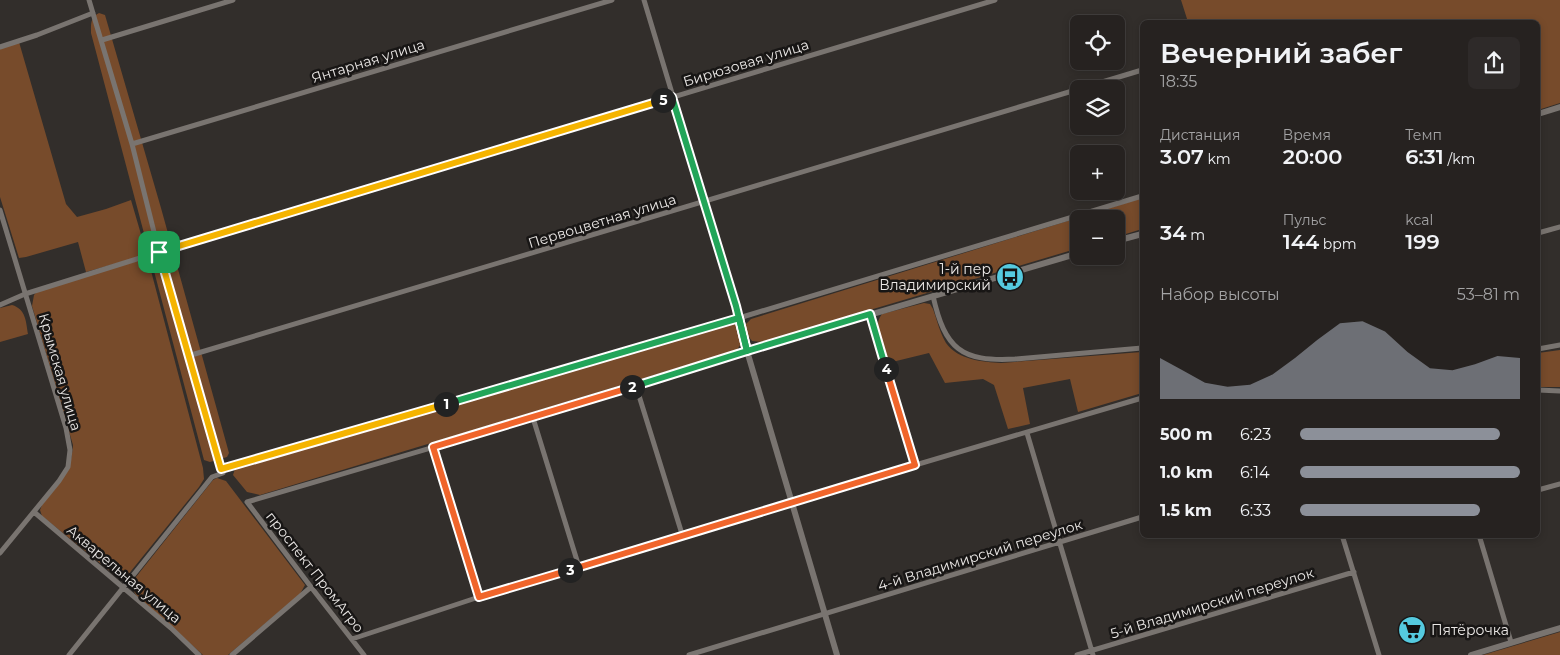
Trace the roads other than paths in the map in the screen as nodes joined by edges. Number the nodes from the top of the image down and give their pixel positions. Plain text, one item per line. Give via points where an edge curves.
1 (90, 0) edge
2 (233, 0) edge
3 (612, 0) edge
4 (644, 0) edge
5 (995, 0) edge
6 (93, 13) junction
7 (102, 40) junction
8 (0, 47) edge
9 (1140, 71) edge
10 (1109, 80) edge
11 (1070, 92) edge
12 (672, 97) junction
13 (1560, 107) edge
14 (1540, 113) edge
15 (132, 144) junction
16 (1140, 197) edge
17 (705, 202) junction
18 (0, 210) edge
19 (1560, 226) edge
20 (1540, 232) edge
21 (1140, 235) edge
22 (1125, 239) edge
23 (159, 252) junction
24 (1070, 256) edge
25 (25, 294) junction
26 (934, 296) junction
27 (0, 305) edge
28 (870, 314) junction
29 (739, 318) junction
30 (1560, 345) edge
31 (1140, 348) edge
32 (1540, 349) edge
33 (747, 351) junction
34 (188, 356) junction
35 (636, 386) junction
36 (1540, 390) edge
37 (1560, 390) edge
38 (1140, 399) edge
39 (533, 418) junction
40 (1027, 433) junction
41 (433, 447) junction
42 (915, 465) junction
43 (221, 469) junction
44 (1560, 484) edge
45 (1540, 489) edge
46 (791, 503) junction
47 (34, 512) junction
48 (1140, 518) edge
49 (682, 534) junction
50 (1343, 538) edge
51 (1480, 538) edge
52 (1059, 542) junction
53 (0, 553) edge
54 (579, 567) junction
55 (1354, 572) junction
56 (123, 587) junction
57 (311, 588) junction
58 (479, 597) junction
59 (824, 614) junction
60 (1560, 628) edge
61 (352, 640) junction
62 (1511, 642) junction
63 (1092, 653) edge
64 (70, 655) edge
65 (199, 655) edge
66 (232, 655) edge
67 (364, 655) edge
68 (689, 655) edge
69 (837, 655) edge
70 (1077, 655) edge
71 (1379, 655) edge
72 (1471, 655) edge

1 - 6 street
2 - 7 street
3 - 15 street, Янтарная улица
4 - 12 street
5 - 12 street, Бирюзовая улица
6 - 7 street
6 - 8 street
7 - 15 street
9 - 10 street, Первоцветная улица
11 - 17 street, Первоцветная улица
12 - 17 street
12 - 23 street, Бирюзовая улица
13 - 14 street
15 - 23 street
16 - 29 street
17 - 29 street
17 - 34 street, Первоцветная улица
18 - 25 street, Крымская улица
19 - 20 street
21 - 22 street
23 - 25 street, Бирюзовая улица
23 - 34 street
24 - 26 street
25 - 27 street, Бирюзовая улица
25 - 47 street, Крымская улица via 70,450 68,468
26 - 28 street
26 - 31 street via 951,341 962,352 976,358 1015,359
28 - 33 street
28 - 42 street
29 - 33 street
29 - 43 street
30 - 32 street
33 - 35 street
33 - 46 street
34 - 43 street
35 - 39 street
35 - 49 street
36 - 37 street
38 - 40 street
39 - 41 street
39 - 54 street
40 - 42 street
40 - 52 street
41 - 57 street, проспект ПромАгро via 248,502
41 - 58 street
42 - 46 street
43 - 56 street via 223,473 212,477
44 - 45 street
46 - 49 street
46 - 59 street
47 - 53 street, Крымская улица
47 - 56 street, Акварельная улица
48 - 52 street, 4-й Владимирский переулок
49 - 54 street
50 - 55 street
51 - 62 street
52 - 59 street, 4-й Владимирский переулок
52 - 63 street
54 - 58 street
55 - 63 street, 5-й Владимирский переулок
55 - 71 street
56 - 64 street
56 - 65 street, Акварельная улица
57 - 61 street, проспект ПромАгро
57 - 66 street
58 - 61 street
59 - 68 street, 4-й Владимирский переулок
59 - 69 street
60 - 62 street
61 - 67 street, проспект ПромАгро
62 - 72 street
63 - 70 street, 5-й Владимирский переулок

